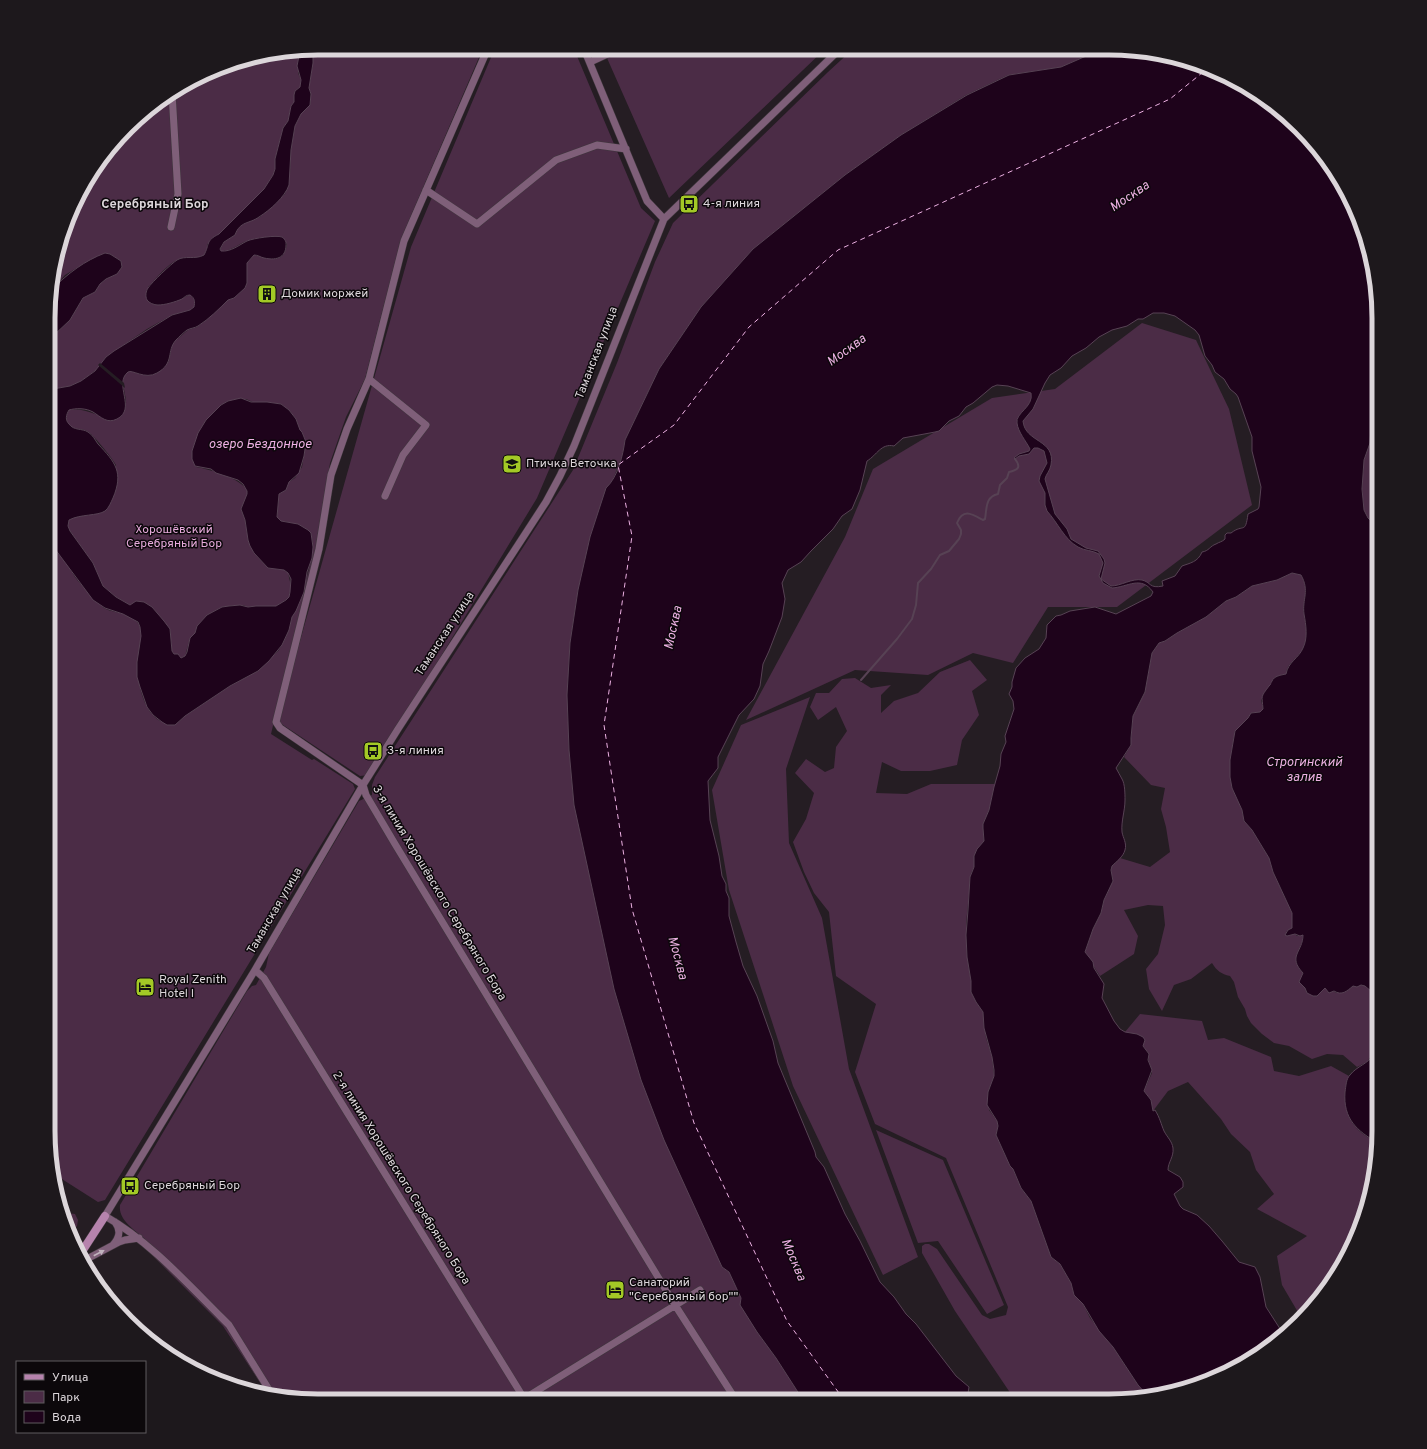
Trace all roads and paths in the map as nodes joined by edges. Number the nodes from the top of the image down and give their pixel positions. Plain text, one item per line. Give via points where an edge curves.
1 (485, 55) edge
2 (587, 55) edge
3 (605, 55) edge
4 (834, 55) edge
5 (590, 62) junction
6 (172, 99) edge
7 (626, 149) junction
8 (426, 190) junction
9 (664, 219) junction
10 (170, 227) dead end
11 (369, 379) junction
12 (385, 496) dead end
13 (363, 785) junction
14 (255, 970) junction
15 (105, 1216) junction
16 (113, 1220) junction
17 (139, 1238) junction
18 (113, 1245) junction
19 (85, 1253) edge
20 (86, 1255) edge
21 (700, 1290) dead end
22 (675, 1305) junction
23 (270, 1389) edge
24 (520, 1394) edge
25 (534, 1394) edge
26 (732, 1394) edge

1 - 8 street, 3-я линия Хорошёвского Серебряного Бора
2 - 5 street
3 - 5 street
4 - 9 street, Таманская улица
5 - 7 street
6 - 10 street via 178,194
7 - 8 street via 597,145 556,160 477,224
7 - 9 street via 647,201
8 - 11 street, 3-я линия Хорошёвского Серебряного Бора via 404,241
9 - 13 street, Таманская улица via 560,476 546,502
11 - 12 street via 426,425 403,455
11 - 13 street, 3-я линия Хорошёвского Серебряного Бора via 347,429 331,475 319,549 276,722 280,728
13 - 14 street, Таманская улица
13 - 22 street, 3-я линия Хорошёвского Серебряного Бора via 366,795
14 - 15 street, Таманская улица
14 - 24 street, 2-я линия Хорошёвского Серебряного Бора via 264,978
15 - 16 street
15 - 19 street, Таманская улица
16 - 17 street
16 - 18 street via 117,1224 119,1235
17 - 18 street
17 - 23 street via 229,1326
20 -> 18 street
21 - 22 street
22 - 25 street
22 - 26 street, 3-я линия Хорошёвского Серебряного Бора

